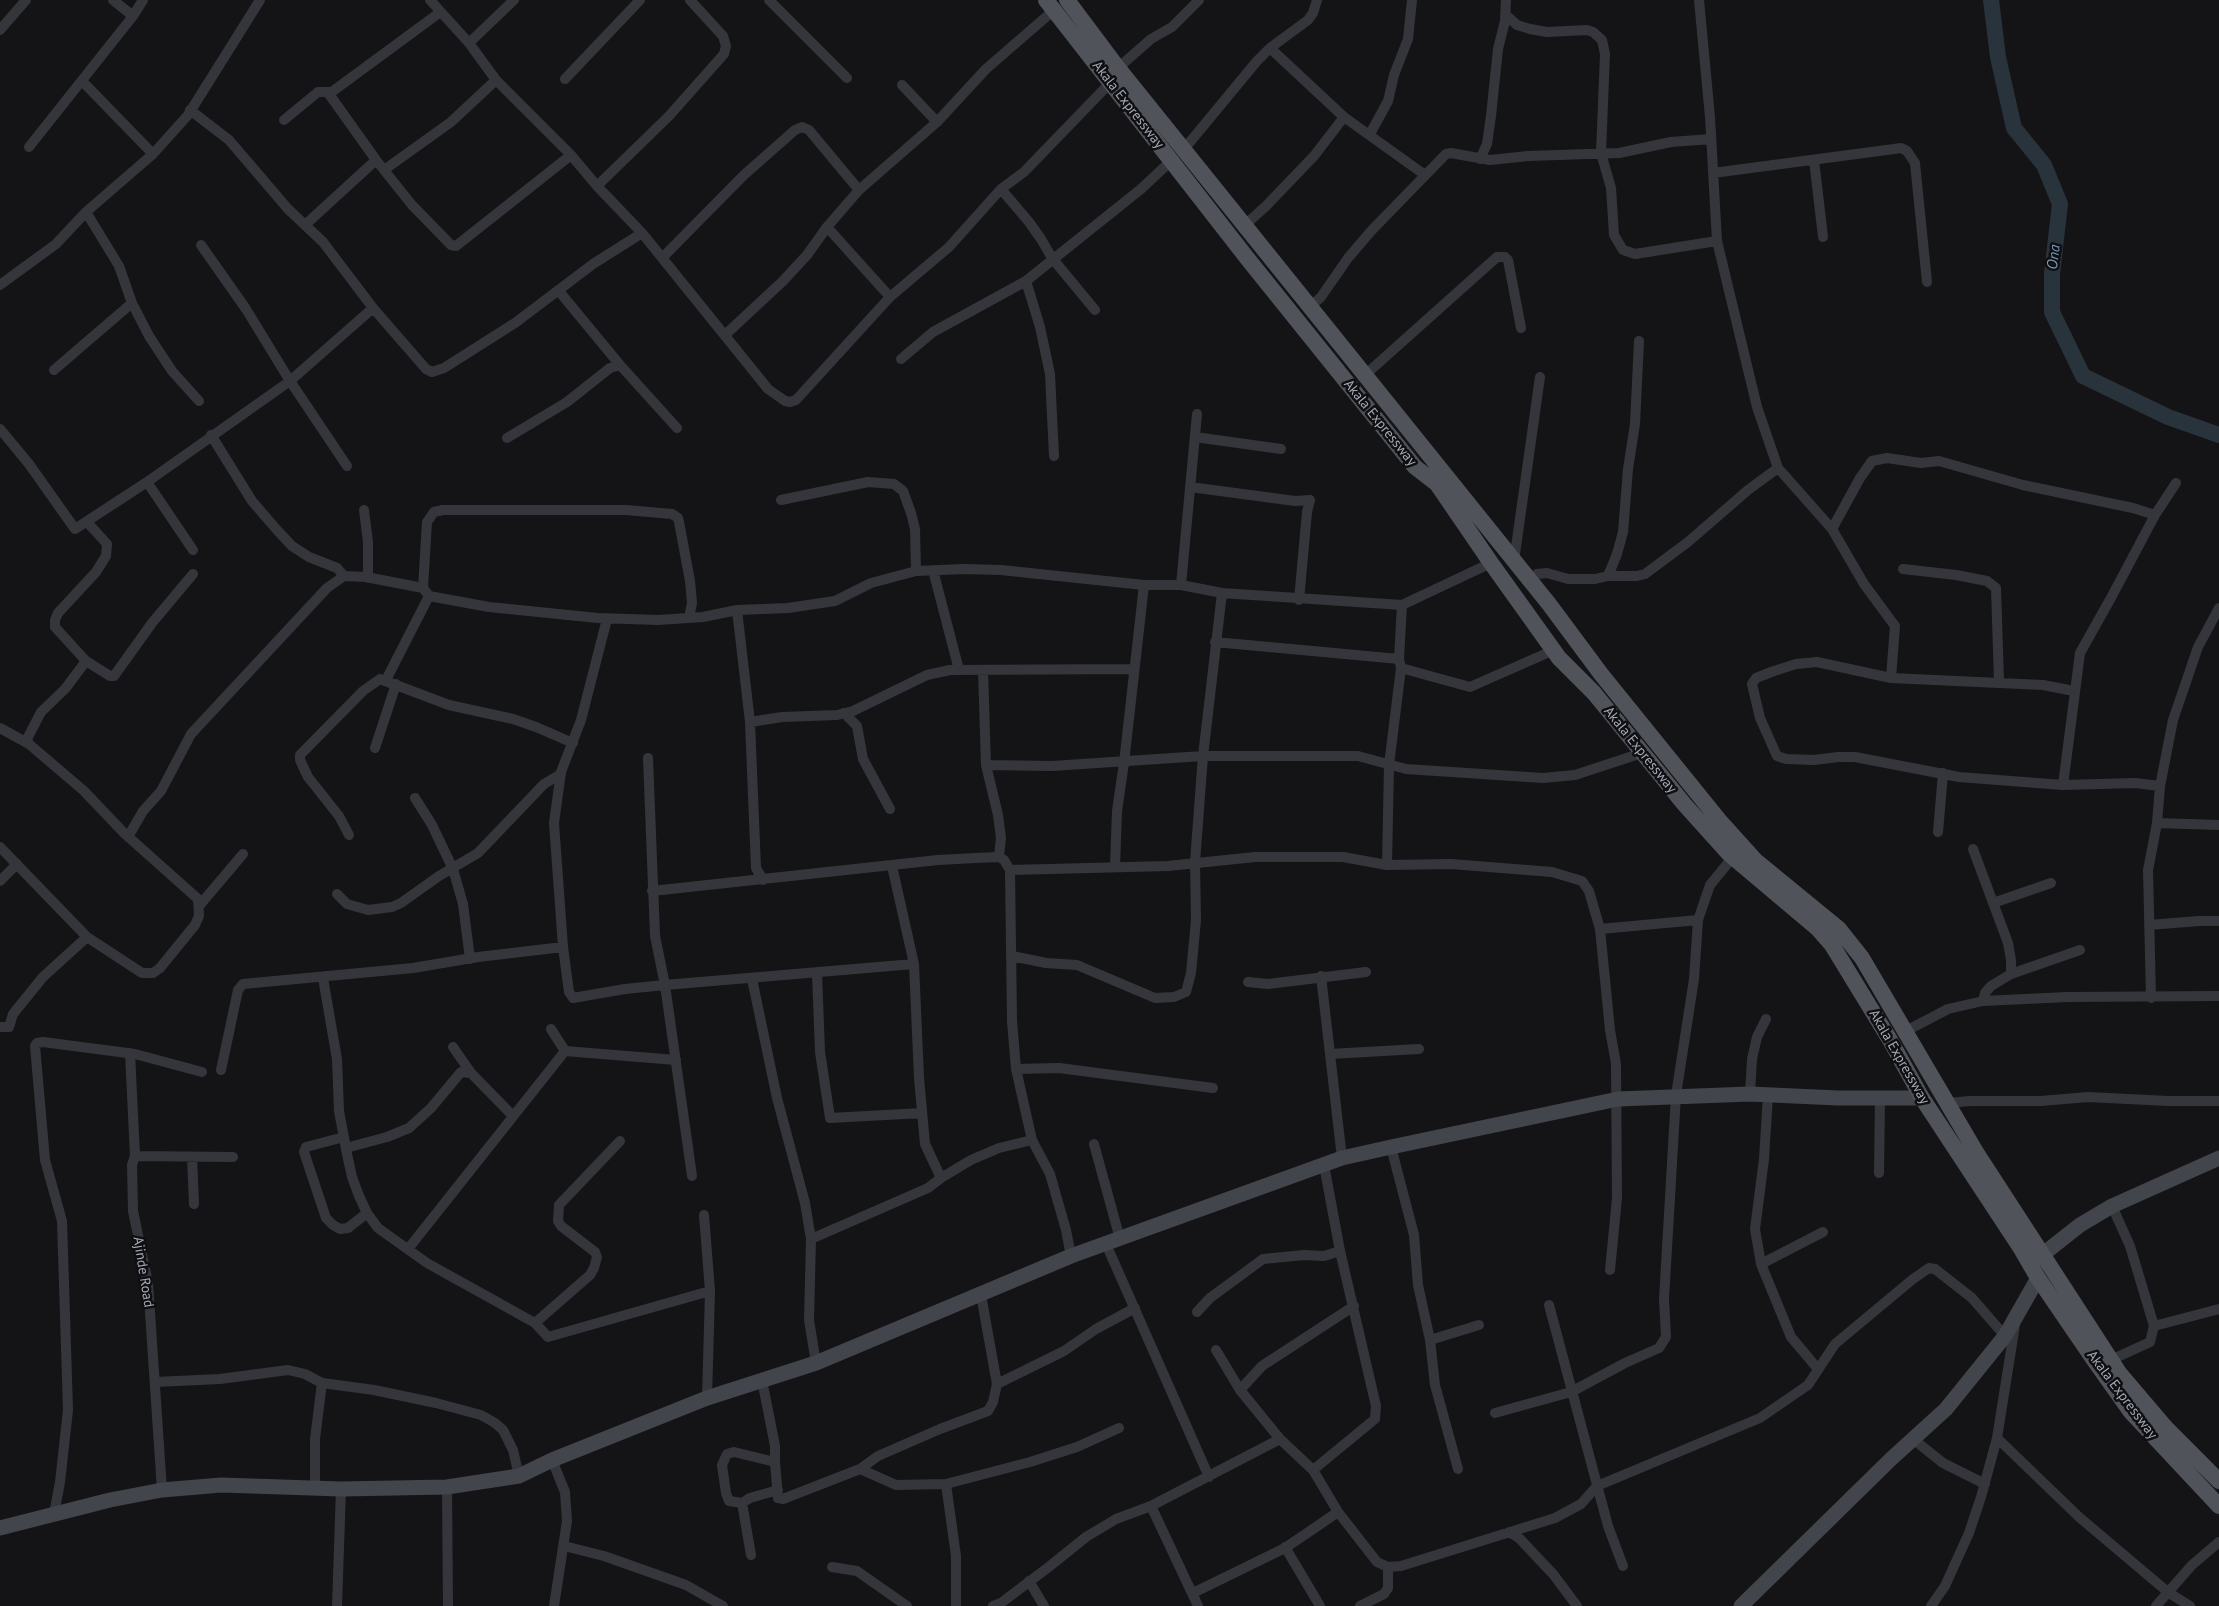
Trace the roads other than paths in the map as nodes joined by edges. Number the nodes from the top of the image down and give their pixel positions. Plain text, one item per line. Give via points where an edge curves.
1 (26, 0) edge
2 (113, 0) edge
3 (143, 0) edge
4 (260, 0) edge
5 (430, 0) edge
6 (514, 0) edge
7 (640, 0) edge
8 (690, 0) edge
9 (769, 0) edge
10 (1199, 0) edge
11 (1317, 0) edge
12 (1412, 0) edge
13 (1506, 0) edge
14 (1699, 0) edge
15 (1056, 3) edge
16 (439, 12) junction
17 (1506, 15) junction
18 (133, 16) junction
19 (0, 30) edge
20 (469, 43) junction
21 (1270, 48) junction
22 (1118, 68) junction
23 (847, 78) dead end
24 (565, 79) dead end
25 (496, 80) junction
26 (82, 81) junction
27 (1111, 82) junction
28 (902, 85) dead end
29 (330, 92) junction
30 (190, 110) junction
31 (1156, 112) junction
32 (1344, 117) junction
33 (284, 120) dead end
34 (1141, 121) junction
35 (937, 122) junction
36 (1370, 134) junction
37 (1711, 138) junction
38 (29, 148) dead end
39 (1184, 148) junction
40 (1601, 153) junction
41 (152, 154) junction
42 (571, 155) junction
43 (1480, 159) junction
44 (376, 160) junction
45 (1172, 160) junction
46 (1814, 160) junction
47 (384, 170) junction
48 (1713, 174) junction
49 (1425, 175) junction
50 (597, 186) junction
51 (1001, 189) junction
52 (859, 190) junction
53 (86, 212) junction
54 (305, 225) junction
55 (1245, 225) junction
56 (827, 227) junction
57 (642, 233) junction
58 (1823, 237) dead end
59 (1717, 241) junction
60 (201, 245) dead end
61 (663, 257) junction
62 (1052, 258) junction
63 (1026, 281) junction
64 (1928, 282) dead end
65 (0, 285) edge
66 (558, 290) junction
67 (890, 297) junction
68 (132, 302) junction
69 (1311, 306) junction
70 (373, 308) junction
71 (1094, 310) dead end
72 (1521, 328) dead end
73 (725, 336) junction
74 (1639, 341) dead end
75 (900, 359) dead end
76 (615, 367) junction
77 (54, 370) dead end
78 (1365, 375) junction
79 (1540, 377) dead end
80 (290, 381) junction
81 (199, 401) dead end
82 (1197, 414) dead end
83 (677, 428) dead end
84 (0, 429) edge
85 (210, 436) junction
86 (1195, 437) junction
87 (507, 438) dead end
88 (1281, 449) dead end
89 (1054, 456) dead end
90 (347, 466) dead end
91 (1778, 468) junction
92 (147, 482) junction
93 (2176, 483) dead end
94 (1190, 487) junction
95 (781, 500) dead end
96 (364, 510) dead end
97 (2155, 515) junction
98 (87, 522) junction
99 (1832, 529) junction
100 (193, 550) dead end
101 (1514, 562) junction
102 (1490, 563) junction
103 (1903, 569) dead end
104 (933, 570) junction
105 (916, 571) junction
106 (193, 574) dead end
107 (344, 576) junction
108 (1608, 576) junction
109 (368, 578) junction
110 (1530, 580) junction
111 (1144, 585) junction
112 (1181, 585) junction
113 (426, 592) junction
114 (1222, 594) junction
115 (1299, 600) junction
116 (1549, 604) junction
117 (1402, 605) junction
118 (2219, 608) edge
119 (737, 610) junction
120 (1529, 617) junction
121 (689, 618) junction
122 (608, 619) junction
123 (1570, 632) junction
124 (1215, 642) junction
125 (1556, 654) junction
126 (86, 661) junction
127 (1400, 664) junction
128 (1134, 669) junction
129 (959, 670) junction
130 (983, 670) junction
131 (1891, 678) junction
132 (1999, 681) junction
133 (391, 682) junction
134 (2074, 691) junction
135 (844, 713) junction
136 (750, 722) junction
137 (0, 728) edge
138 (573, 743) junction
139 (29, 744) junction
140 (375, 748) dead end
141 (1642, 753) junction
142 (1203, 756) junction
143 (648, 758) dead end
144 (1124, 763) junction
145 (986, 765) junction
146 (1392, 765) junction
147 (1943, 773) junction
148 (561, 774) junction
149 (2063, 785) junction
150 (2160, 786) junction
151 (415, 798) dead end
152 (890, 809) dead end
153 (2157, 822) junction
154 (2219, 825) edge
155 (1938, 832) dead end
156 (349, 835) dead end
157 (128, 837) junction
158 (0, 847) edge
159 (1973, 850) dead end
160 (243, 854) dead end
161 (1732, 857) junction
162 (999, 858) junction
163 (1195, 862) junction
164 (17, 864) junction
165 (1387, 865) junction
166 (892, 866) junction
167 (1115, 867) junction
168 (756, 868) junction
169 (453, 869) junction
170 (1010, 870) junction
171 (763, 880) junction
172 (0, 881) edge
173 (745, 882) junction
174 (2051, 883) dead end
175 (652, 891) junction
176 (337, 894) dead end
177 (1994, 903) junction
178 (199, 906) junction
179 (1698, 920) junction
180 (2219, 921) edge
181 (2149, 925) junction
182 (1600, 929) junction
183 (87, 937) junction
184 (563, 948) junction
185 (2080, 950) dead end
186 (1012, 956) junction
187 (470, 959) junction
188 (914, 964) junction
189 (1366, 972) dead end
190 (817, 973) junction
191 (2011, 974) junction
192 (1321, 976) junction
193 (324, 978) junction
194 (752, 978) junction
195 (1248, 982) dead end
196 (665, 985) junction
197 (2219, 996) edge
198 (2151, 998) junction
199 (1983, 1001) junction
200 (1766, 1020) dead end
201 (0, 1027) edge
202 (551, 1029) dead end
203 (1904, 1032) junction
204 (453, 1047) dead end
205 (1419, 1049) dead end
206 (564, 1051) junction
207 (130, 1054) junction
208 (1330, 1054) junction
209 (676, 1060) junction
210 (1016, 1069) junction
211 (221, 1070) dead end
212 (202, 1072) dead end
213 (472, 1073) junction
214 (1213, 1088) dead end
215 (1750, 1094) junction
216 (1676, 1095) junction
217 (1768, 1095) junction
218 (1880, 1098) junction
219 (1922, 1098) junction
220 (1618, 1099) junction
221 (2219, 1100) edge
222 (1948, 1103) junction
223 (922, 1113) junction
224 (513, 1116) junction
225 (344, 1137) junction
226 (1032, 1140) junction
227 (620, 1141) dead end
228 (1094, 1144) dead end
229 (1391, 1147) junction
230 (346, 1148) junction
231 (135, 1156) junction
232 (192, 1157) junction
233 (233, 1157) dead end
234 (1342, 1158) junction
235 (2219, 1158) edge
236 (1324, 1165) junction
237 (1879, 1174) dead end
238 (692, 1176) dead end
239 (941, 1178) junction
240 (194, 1204) dead end
241 (2112, 1206) junction
242 (368, 1213) junction
243 (704, 1215) dead end
244 (1823, 1232) dead end
245 (811, 1238) junction
246 (1120, 1239) junction
247 (1106, 1244) junction
248 (408, 1249) junction
249 (1340, 1251) junction
250 (2042, 1255) junction
251 (1071, 1256) junction
252 (1761, 1264) junction
253 (1610, 1270) dead end
254 (2038, 1278) junction
255 (710, 1291) junction
256 (981, 1295) junction
257 (1549, 1305) dead end
258 (1354, 1306) junction
259 (1135, 1308) junction
260 (2219, 1310) edge
261 (1196, 1312) dead end
262 (2016, 1319) junction
263 (535, 1323) junction
264 (1479, 1325) dead end
265 (2154, 1326) junction
266 (2005, 1336) junction
267 (1430, 1340) junction
268 (1216, 1350) dead end
269 (2111, 1360) junction
270 (816, 1363) junction
271 (1818, 1369) junction
272 (762, 1380) junction
273 (155, 1382) junction
274 (322, 1383) junction
275 (997, 1384) junction
276 (1240, 1390) junction
277 (1571, 1392) junction
278 (708, 1398) junction
279 (1495, 1413) dead end
280 (1119, 1428) dead end
281 (2160, 1433) junction
282 (1997, 1438) junction
283 (1280, 1439) junction
284 (1913, 1439) junction
285 (552, 1460) junction
286 (775, 1462) junction
287 (860, 1470) junction
288 (1313, 1470) junction
289 (1458, 1470) dead end
290 (519, 1476) junction
291 (1209, 1477) junction
292 (2219, 1481) edge
293 (946, 1484) junction
294 (1985, 1484) junction
295 (1597, 1486) junction
296 (447, 1487) junction
297 (315, 1488) junction
298 (341, 1489) junction
299 (162, 1490) junction
300 (778, 1490) junction
301 (742, 1503) junction
302 (1151, 1506) junction
303 (2219, 1506) edge
304 (1338, 1512) junction
305 (54, 1514) junction
306 (0, 1528) edge
307 (1509, 1532) junction
308 (2219, 1542) edge
309 (564, 1546) junction
310 (1285, 1547) junction
311 (751, 1555) dead end
312 (1623, 1566) dead end
313 (1388, 1567) junction
314 (832, 1568) dead end
315 (1029, 1581) junction
316 (1193, 1593) junction
317 (2169, 1593) junction
318 (337, 1606) edge
319 (448, 1606) edge
320 (554, 1606) edge
321 (723, 1606) edge
322 (908, 1606) edge
323 (956, 1606) edge
324 (993, 1606) edge
325 (1044, 1606) edge
326 (1198, 1606) edge
327 (1320, 1606) edge
328 (1360, 1606) edge
329 (1577, 1606) edge
330 (1741, 1606) edge
331 (1931, 1606) edge
332 (2156, 1606) edge
333 (2190, 1606) edge

1 - 19 street
2 - 18 street
3 - 18 street
4 - 30 street
5 - 16 street
6 - 20 street
7 - 24 street
8 - 50 street via 723,36 724,54 669,116
9 - 23 street
10 - 22 street via 1172,27 1152,39
11 - 21 street via 1308,20
12 - 36 street via 1408,39 1388,101
13 - 17 street
14 - 37 street
15 - 22 main road, Akala Expressway
15 - 27 main road, Akala Expressway
15 - 35 street via 986,69
16 - 20 street
16 - 29 street
17 - 40 street via 1517,25 1530,29 1547,32 1588,30 1602,40 1605,54
17 - 43 street via 1498,49 1486,144
18 - 26 street
20 - 25 street
21 - 32 street
21 - 39 street
22 - 31 main road, Akala Expressway
25 - 42 street
25 - 47 street via 451,122
26 - 38 street
26 - 41 street
27 - 34 main road, Akala Expressway
27 - 51 street via 1024,172
28 - 35 street
29 - 33 street via 318,92
29 - 44 street via 330,98
30 - 41 street
30 - 54 street via 229,140
31 - 34 main road
31 - 39 main road, Akala Expressway
32 - 36 street
32 - 55 street via 1314,156
34 - 45 main road, Akala Expressway
35 - 52 street
36 - 49 street
37 - 40 street via 1671,142 1631,152
37 - 48 street
39 - 55 main road, Akala Expressway
40 - 43 street
40 - 59 street via 1611,188 1614,235 1623,250 1636,254
41 - 53 street
42 - 47 street via 453,247 412,205
42 - 50 street
43 - 49 street via 1446,154
44 - 47 street
44 - 54 street
45 - 62 street via 1141,189
45 - 102 main road, Akala Expressway via 1415,468 1437,484
46 - 48 street
46 - 58 street
46 - 64 street via 1901,148 1912,155
48 - 59 street
49 - 69 street via 1372,230
50 - 57 street
51 - 62 street via 1041,238
51 - 67 street via 948,247
52 - 56 street
52 - 61 street via 810,130 802,127 744,175
53 - 65 street via 56,244
53 - 68 street via 119,266
54 - 70 street via 323,242
55 - 69 main road, Akala Expressway
56 - 67 street
56 - 73 street via 795,268
57 - 61 street
57 - 66 street
59 - 91 street via 1753,392
60 - 80 street
61 - 73 street
62 - 63 street
62 - 71 street
63 - 75 street via 933,332
63 - 89 street via 1050,374
66 - 70 street via 515,323 444,368 432,372
66 - 76 street via 612,357
67 - 73 street via 796,400 790,402 785,402 768,389
68 - 77 street
68 - 81 street via 172,371
69 - 78 main road, Akala Expressway
70 - 80 street
72 - 78 street via 1508,260 1498,257
74 - 108 street via 1635,424 1623,532
76 - 83 street
76 - 87 street via 567,402
78 - 101 main road, Akala Expressway
79 - 101 street
80 - 85 street
80 - 90 street
82 - 86 street
84 - 98 street via 29,464 72,527 75,529
85 - 92 street
85 - 107 street via 252,501 292,546 337,568
86 - 88 street
86 - 94 street
91 - 99 street
91 - 108 street via 1644,574
92 - 98 street
92 - 100 street
93 - 97 street
94 - 112 street
94 - 115 street via 1296,502 1310,500
95 - 105 street via 868,482 894,484 903,491 911,513 915,529
96 - 109 street
97 - 99 street via 2023,485 1939,461 1921,463 1887,458 1872,461
97 - 134 street via 2080,653
98 - 126 street via 107,544 106,556 55,620 55,627
99 - 131 street via 1864,584 1895,626
101 - 110 main road, Akala Expressway
102 - 117 street
102 - 120 main road, Akala Expressway
103 - 132 street via 1987,581 1996,588
104 - 105 street
104 - 111 street via 1000,570
104 - 129 street
105 - 119 street via 871,583 835,601 788,608
106 - 126 street via 114,676
107 - 109 street
107 - 157 street via 327,588 191,734 161,791 143,811
108 - 110 street via 1568,579 1537,574
109 - 113 street
110 - 116 main road, Akala Expressway
111 - 112 street
111 - 128 street
112 - 114 street
113 - 121 street via 427,522 434,512 616,510 672,514 678,518 690,581 692,603
113 - 122 street via 489,607
113 - 133 street
114 - 115 street
114 - 124 street
115 - 117 street
116 - 120 main road
116 - 123 main road, Akala Expressway
117 - 127 street
118 - 150 street via 2198,647 2173,720
119 - 121 street
119 - 136 street
120 - 125 main road, Akala Expressway
121 - 122 street
122 - 138 street via 594,678
123 - 125 main road
123 - 203 main road, Akala Expressway via 1732,835 1756,861 1839,929 1862,958
124 - 127 street
124 - 142 street
125 - 127 street via 1470,687
125 - 141 main road, Akala Expressway via 1594,693
126 - 139 street via 65,690 41,712 28,739
127 - 146 street
128 - 130 street
128 - 144 street
129 - 130 street
129 - 135 street via 927,675
130 - 145 street
131 - 132 street
131 - 147 street via 1817,662 1774,671 1756,678 1752,684 1760,718 1777,756 1814,760 1855,757
132 - 134 street via 2043,684
133 - 138 street via 448,705 521,722
133 - 140 street
133 - 156 street via 380,679 373,682 300,755 308,777 339,816
134 - 149 street
135 - 136 street
135 - 152 street via 857,726 863,758
136 - 168 street
137 - 139 street
138 - 148 street
139 - 157 street via 84,792
141 - 146 street via 1575,775 1543,778 1406,769
141 - 161 main road, Akala Expressway
142 - 144 street
142 - 146 street via 1358,756
142 - 163 street
143 - 175 street
144 - 145 street
144 - 167 street via 1117,811
145 - 162 street via 998,815
146 - 165 street
147 - 149 street
147 - 155 street
148 - 169 street via 544,784 478,853
148 - 184 street via 554,823
149 - 150 street via 2134,783
150 - 153 street
151 - 169 street
153 - 154 street
153 - 181 street via 2148,870
157 - 178 street via 198,899
158 - 164 street
159 - 177 street
160 - 178 street
161 - 179 street via 1710,884
161 - 219 main road, Akala Expressway via 1818,929 1832,945
162 - 166 street via 938,860
162 - 170 street
163 - 165 street via 1256,857 1343,856
163 - 167 street
163 - 186 street via 1196,920 1190,982 1186,992 1174,997 1154,998 1077,965
164 - 172 street
164 - 183 street
165 - 182 street via 1452,864 1570,875 1582,880 1589,891
166 - 171 street
166 - 188 street
167 - 170 street
168 - 171 street
168 - 173 street
169 - 176 street via 392,907 357,908
169 - 187 street via 463,904
170 - 186 street
171 - 173 street
173 - 175 street
174 - 177 street
175 - 196 street via 658,954
177 - 191 street via 2008,943
178 - 183 street via 195,925 153,973 142,973
179 - 182 street
179 - 216 street via 1694,979
180 - 181 street
181 - 198 street
182 - 220 street
183 - 201 street via 43,977 14,1014 9,1027
184 - 187 street
184 - 196 street via 569,992 573,998
185 - 191 street
186 - 210 street
187 - 193 street
188 - 190 street
188 - 223 street
189 - 192 street
190 - 194 street
190 - 223 street via 820,1052 830,1118
191 - 199 street via 1991,986
192 - 195 street via 1268,984
192 - 208 street
193 - 211 street via 243,984 226,1040
193 - 225 street via 337,1059 339,1112
194 - 196 street
194 - 245 street
196 - 209 street
197 - 198 street
198 - 199 street
199 - 203 street via 1948,1008
200 - 215 street via 1757,1037 1752,1059
202 - 206 street
203 - 222 main road, Akala Expressway
204 - 213 street
205 - 208 street
206 - 209 street
206 - 224 street
207 - 212 street
207 - 231 street, Ajinde Road
207 - 305 street via 43,1042 37,1042 35,1046 45,1160 62,1221 68,1410
208 - 234 street
209 - 238 street
210 - 214 street via 1059,1068
210 - 226 street
213 - 224 street
213 - 230 street via 461,1072 431,1108 409,1128
215 - 216 street
215 - 217 street
216 - 220 street
216 - 277 street via 1664,1299 1666,1337 1659,1348
217 - 218 street
217 - 252 street via 1755,1229
218 - 219 street
218 - 237 street
219 - 254 main road, Akala Expressway
220 - 229 street
220 - 253 street via 1617,1198
221 - 222 street via 2088,1097
222 - 250 main road, Akala Expressway
223 - 239 street via 925,1144
224 - 248 street
225 - 230 street
225 - 242 street via 306,1147 304,1152 326,1218 333,1225 340,1229 348,1228
226 - 239 street via 971,1160
226 - 251 street via 1050,1174
227 - 263 street via 559,1205 558,1221 561,1226 595,1252 594,1268
228 - 246 street
229 - 234 street
229 - 267 street via 1414,1235 1418,1285
230 - 242 street via 352,1177
231 - 232 street
231 - 273 street, Ajinde Road via 132,1165 133,1210 148,1283
232 - 233 street
232 - 240 street
234 - 236 street
235 - 241 street
236 - 246 street
236 - 249 street
239 - 245 street via 928,1188
241 - 250 street via 2080,1225
241 - 265 street via 2130,1246
242 - 248 street via 378,1228
243 - 255 street
244 - 252 street
245 - 270 street via 808,1320
246 - 247 street
247 - 251 street
247 - 259 street
248 - 263 street via 427,1263
249 - 258 street
249 - 261 street via 1324,1256 1263,1259
250 - 269 main road, Akala Expressway
251 - 256 street
252 - 271 street via 1791,1337
254 - 262 street
254 - 281 main road, Akala Expressway via 2131,1412
255 - 263 street via 552,1338
255 - 278 street
256 - 270 street
256 - 275 street
257 - 277 street
258 - 276 street via 1262,1366
258 - 288 street via 1376,1406 1375,1419
259 - 275 street via 1064,1351
259 - 291 street
260 - 265 street
262 - 266 street
262 - 282 street
264 - 267 street
265 - 269 street via 2150,1342
266 - 271 street via 1972,1298 1929,1268 1835,1344
266 - 284 street via 1946,1409
267 - 289 street via 1435,1385
268 - 276 street
269 - 281 main road, Akala Expressway
270 - 272 street
271 - 295 street via 1808,1385 1760,1418
272 - 278 street
272 - 286 street via 775,1446
273 - 274 street via 220,1380 288,1370 306,1374
273 - 299 street, Ajinde Road
274 - 290 street via 374,1390 481,1415 503,1430 513,1450
274 - 297 street
275 - 287 street via 988,1411 878,1456
276 - 283 street
277 - 279 street
277 - 295 street
278 - 285 street
280 - 293 street via 1077,1447
281 - 292 main road, Akala Expressway
281 - 303 main road, Akala Expressway
282 - 294 street
282 - 317 street via 2080,1517
283 - 288 street
283 - 291 street
284 - 294 street via 1943,1463
284 - 330 street
285 - 290 street
285 - 309 street via 566,1498 568,1521
286 - 300 street
286 - 301 street via 734,1452 727,1454 722,1465 726,1493 729,1501
287 - 293 street via 896,1485
287 - 300 street via 783,1499 778,1498
288 - 304 street
290 - 296 street
291 - 302 street
293 - 323 street via 956,1556
294 - 331 street via 1969,1533 1945,1586
295 - 307 street via 1581,1504 1555,1518
295 - 312 street
296 - 298 street
296 - 319 street
297 - 298 street
297 - 299 street via 221,1485
298 - 318 street
299 - 305 street
300 - 301 street
301 - 311 street
302 - 315 street via 1116,1519 1086,1537
302 - 316 street
304 - 310 street
304 - 313 street via 1377,1562
305 - 306 street
307 - 313 street via 1401,1566
307 - 329 street via 1519,1538 1553,1574
308 - 317 street via 2192,1565
309 - 320 street
309 - 321 street via 604,1556 686,1585
310 - 316 street
310 - 327 street
313 - 328 street via 1388,1588 1384,1594
314 - 322 street via 858,1571
315 - 324 street
315 - 325 street
316 - 326 street
317 - 332 street
317 - 333 street

